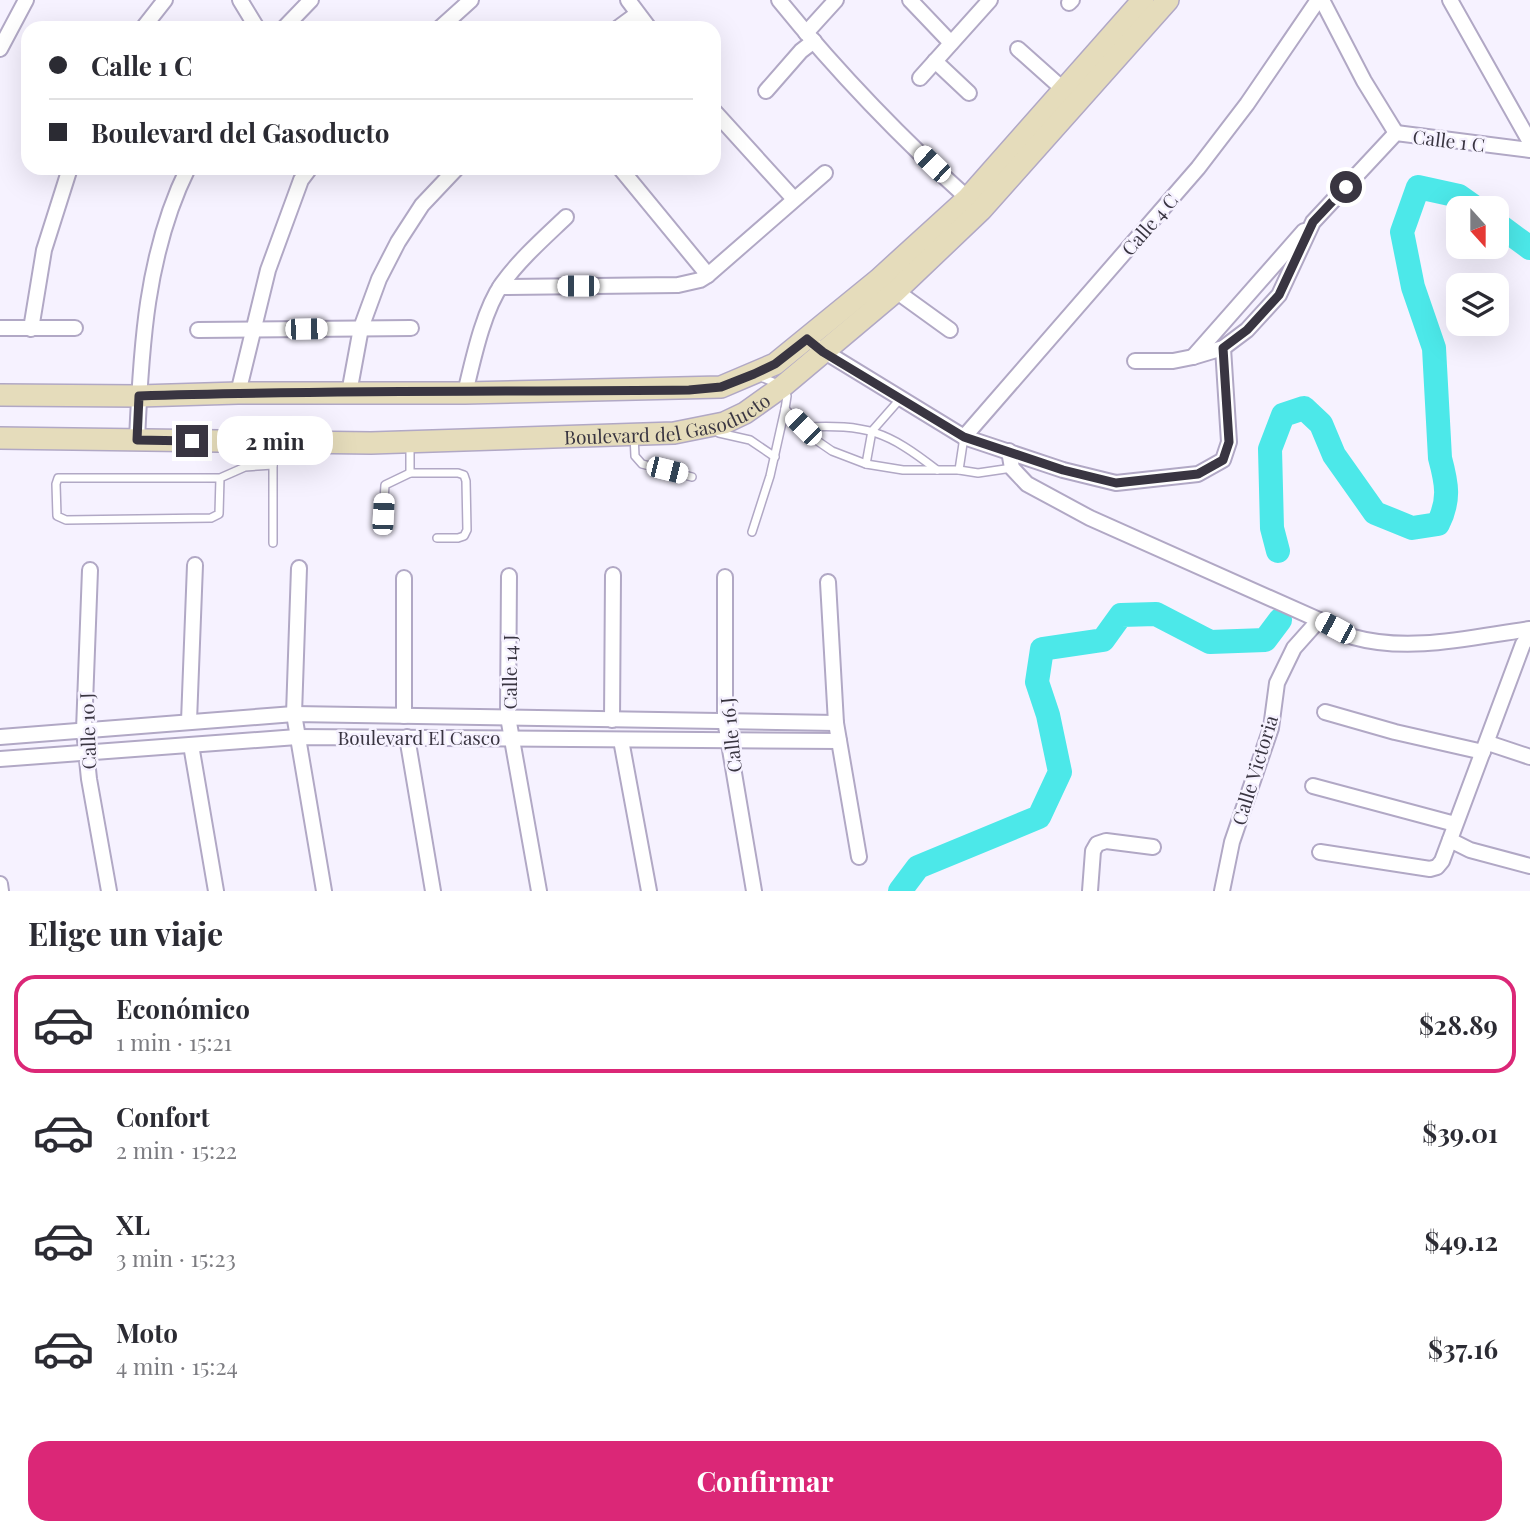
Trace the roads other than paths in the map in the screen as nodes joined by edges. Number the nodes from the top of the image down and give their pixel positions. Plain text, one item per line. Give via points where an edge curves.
1 (26, 0) edge
2 (165, 0) edge
3 (240, 0) edge
4 (311, 0) edge
5 (471, 0) edge
6 (628, 0) edge
7 (779, 0) edge
8 (836, 0) edge
9 (910, 0) edge
10 (990, 0) edge
11 (1143, 0) edge
12 (1168, 0) edge
13 (1320, 0) edge
14 (1450, 0) edge
15 (637, 13) junction
16 (148, 21) edge
17 (253, 21) edge
18 (291, 21) edge
19 (448, 21) edge
20 (627, 21) edge
21 (643, 21) edge
22 (810, 37) junction
23 (951, 43) junction
24 (0, 49) edge
25 (1018, 49) dead end
26 (935, 61) junction
27 (920, 78) dead end
28 (1064, 90) junction
29 (766, 91) dead end
30 (969, 93) dead end
31 (721, 119) edge
32 (1396, 133) junction
33 (1530, 142) edge
34 (1530, 150) edge
35 (825, 173) dead end
36 (68, 175) edge
37 (185, 175) edge
38 (305, 175) edge
39 (450, 175) edge
40 (626, 175) edge
41 (794, 199) junction
42 (974, 204) junction
43 (566, 217) dead end
44 (1313, 222) junction
45 (708, 275) junction
46 (500, 287) junction
47 (896, 291) junction
48 (0, 328) edge
49 (75, 328) dead end
50 (361, 328) junction
51 (411, 328) dead end
52 (31, 329) junction
53 (252, 329) junction
54 (198, 330) dead end
55 (950, 330) dead end
56 (815, 345) junction
57 (1223, 348) junction
58 (1193, 357) junction
59 (1135, 361) dead end
60 (754, 374) junction
61 (783, 386) junction
62 (238, 393) junction
63 (349, 393) junction
64 (465, 393) junction
65 (0, 395) edge
66 (139, 396) junction
67 (901, 398) junction
68 (785, 409) junction
69 (803, 427) junction
70 (698, 430) junction
71 (872, 431) junction
72 (634, 435) junction
73 (964, 437) junction
74 (0, 438) edge
75 (137, 440) junction
76 (273, 442) junction
77 (410, 442) junction
78 (1009, 451) junction
79 (775, 457) junction
80 (866, 464) junction
81 (273, 465) junction
82 (1012, 468) junction
83 (938, 470) junction
84 (959, 470) junction
85 (410, 473) junction
86 (692, 477) dead end
87 (220, 478) junction
88 (383, 514) dead end
89 (752, 532) dead end
90 (437, 538) dead end
91 (273, 543) dead end
92 (195, 565) dead end
93 (299, 568) dead end
94 (90, 570) dead end
95 (612, 575) dead end
96 (509, 576) dead end
97 (724, 577) dead end
98 (404, 578) dead end
99 (828, 582) dead end
100 (1319, 620) junction
101 (1528, 638) edge
102 (294, 708) junction
103 (1325, 712) dead end
104 (404, 716) junction
105 (508, 717) junction
106 (612, 720) junction
107 (725, 720) junction
108 (189, 721) junction
109 (836, 723) junction
110 (84, 730) junction
111 (0, 737) edge
112 (297, 737) junction
113 (407, 737) junction
114 (512, 737) junction
115 (728, 739) junction
116 (621, 740) junction
117 (839, 741) junction
118 (191, 745) junction
119 (1485, 748) junction
120 (86, 752) junction
121 (1530, 757) edge
122 (0, 759) edge
123 (1313, 786) dead end
124 (1455, 824) junction
125 (1450, 840) junction
126 (1153, 847) dead end
127 (1320, 852) dead end
128 (859, 857) dead end
129 (1530, 866) edge
130 (0, 884) edge
131 (1, 891) edge
132 (109, 891) edge
133 (216, 891) edge
134 (324, 891) edge
135 (433, 891) edge
136 (539, 891) edge
137 (649, 891) edge
138 (754, 891) edge
139 (1090, 891) edge
140 (1222, 891) edge

1 - 24 street
2 - 16 street
3 - 17 street
4 - 18 street
5 - 19 street
6 - 15 street
7 - 22 street
8 - 22 street
9 - 23 street
10 - 23 street
11 - 28 street, Boulevard del Gasoducto
12 - 42 street, Boulevard del Gasoducto
13 - 32 street
13 - 73 street, Calle 4 C via 1198,168
14 - 33 street
15 - 20 street
15 - 21 street
22 - 29 street
22 - 42 street via 886,120
23 - 26 street
25 - 28 street
26 - 27 street
26 - 30 street
28 - 42 street, Boulevard del Gasoducto
31 - 41 street
32 - 34 street, Calle 1 C
32 - 44 street, Calle 1 C
35 - 41 street
36 - 52 street via 44,250
37 - 66 street via 154,268 145,314
38 - 53 street via 268,270
39 - 50 street via 422,205 398,242
40 - 45 street
41 - 45 street
42 - 47 street, Boulevard del Gasoducto
42 - 56 street, Boulevard del Gasoducto via 878,280
43 - 46 street
44 - 57 street, Calle 1 C via 1279,295
44 - 58 street
45 - 46 street via 678,285
46 - 64 street
47 - 55 street
47 - 56 street, Boulevard del Gasoducto
48 - 52 street
49 - 52 street
50 - 51 street
50 - 53 street
50 - 63 street
53 - 54 street
53 - 62 street
56 - 60 street, Boulevard del Gasoducto
56 - 61 street, Boulevard del Gasoducto
56 - 67 street
57 - 58 street, Calle 1 C
57 - 78 street via 1229,442 1223,460 1198,474 1116,483
58 - 59 street, Calle 1 C
60 - 61 lane
60 - 64 street, Boulevard del Gasoducto via 721,387 689,390
61 - 68 lane
61 - 70 street, Boulevard del Gasoducto via 745,413
62 - 63 street, Boulevard del Gasoducto
62 - 66 street, Boulevard del Gasoducto
63 - 64 street, Boulevard del Gasoducto
65 - 66 street, Boulevard del Gasoducto
66 - 75 street
67 - 71 lane
67 - 73 street
68 - 69 lane
68 - 79 lane
69 - 71 lane
69 - 80 lane via 832,451
70 - 72 street, Boulevard del Gasoducto
70 - 79 lane via 750,440
71 - 80 lane
71 - 83 lane via 906,446
72 - 77 street, Boulevard del Gasoducto
72 - 86 lane via 635,456 642,464
73 - 78 street
73 - 84 lane
74 - 75 street, Boulevard del Gasoducto
75 - 76 street, Boulevard del Gasoducto
76 - 77 street, Boulevard del Gasoducto
76 - 81 lane
77 - 85 lane
78 - 82 street
79 - 89 lane
80 - 83 lane
81 - 87 lane via 246,467
81 - 91 lane
82 - 84 lane via 978,473
82 - 100 street via 1027,484 1090,518
83 - 84 lane
85 - 88 lane via 384,485
85 - 90 lane via 464,475 467,530 458,538
87 - 87 lane via 58,478 57,516 66,520 211,518 219,514
92 - 108 street
93 - 102 street
94 - 110 street, Calle 10 J
95 - 106 street
96 - 105 street, Calle 14 J
97 - 107 street, Calle 16 J
98 - 104 street
99 - 109 street
100 - 101 street via 1350,636 1378,642
100 - 140 street, Calle Victoria via 1294,649 1277,683 1271,728 1232,842
101 - 119 street
102 - 104 street, Boulevard El Casco
102 - 108 street, Boulevard El Casco
102 - 112 street
103 - 119 street via 1395,732
104 - 105 street, Boulevard El Casco
105 - 106 street, Boulevard El Casco
105 - 114 street, Calle 14 J
106 - 107 street, Boulevard El Casco
107 - 109 street, Boulevard El Casco
107 - 115 street, Calle 16 J
108 - 110 street, Boulevard El Casco
109 - 117 street
110 - 111 street, Boulevard El Casco
110 - 120 street, Calle 10 J
112 - 113 street, Boulevard El Casco
112 - 118 street, Boulevard El Casco
112 - 134 street
113 - 114 street, Boulevard El Casco
113 - 135 street
114 - 116 street, Boulevard El Casco
114 - 136 street, Calle 14 J
115 - 116 street, Boulevard El Casco
115 - 117 street, Boulevard El Casco
115 - 138 street, Calle 16 J
116 - 137 street
117 - 128 street
118 - 120 street, Boulevard El Casco
118 - 133 street
119 - 121 street
119 - 124 street
120 - 122 street, Boulevard El Casco
120 - 132 street, Calle 10 J
123 - 124 street
124 - 125 street
125 - 127 street via 1442,861 1430,869
125 - 129 street
126 - 139 street via 1097,844
130 - 131 street

